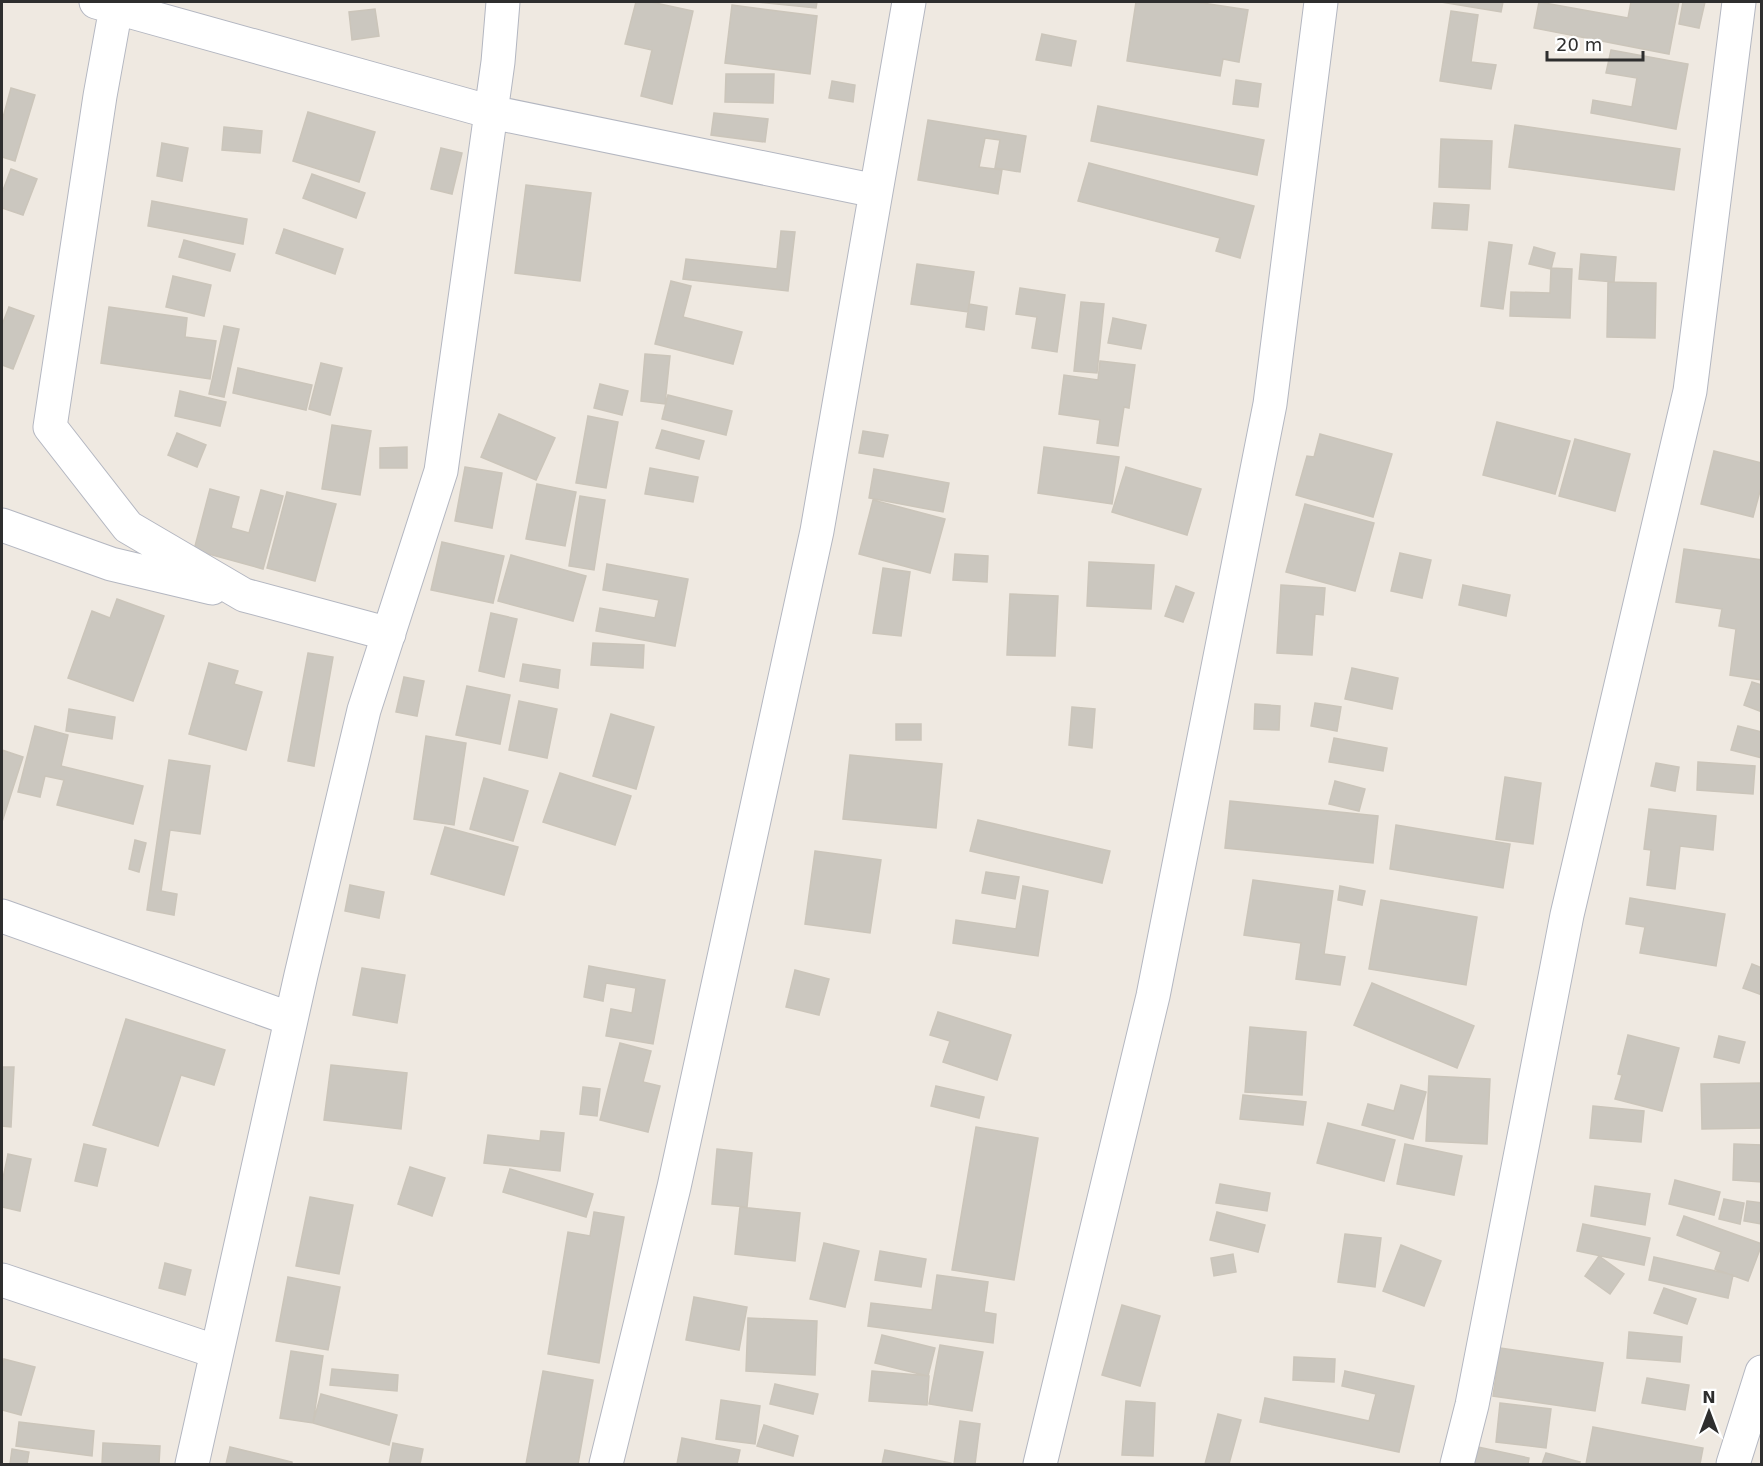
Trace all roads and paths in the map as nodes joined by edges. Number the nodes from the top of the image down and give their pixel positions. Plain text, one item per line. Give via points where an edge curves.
1 (503, 2) edge
2 (909, 2) edge
3 (1322, 2) edge
4 (1739, 2) edge
5 (109, 4) edge
6 (491, 112) junction
7 (876, 191) junction
8 (2, 525) edge
9 (244, 595) junction
10 (389, 634) junction
11 (2, 916) edge
12 (291, 1020) junction
13 (2, 1280) edge
14 (217, 1352) junction
15 (1761, 1372) edge
16 (192, 1464) edge
17 (606, 1464) edge
18 (1040, 1464) edge
19 (1457, 1464) edge
20 (1733, 1464) edge

1 - 6 street
2 - 7 street
3 - 18 street via 1270,404 1153,996
4 - 19 street via 1690,391 1567,915 1472,1405
5 - 6 street
5 - 9 street via 100,96 51,427 128,527
6 - 7 street
6 - 10 street via 441,471
7 - 17 street via 815,543 674,1188
8 - 9 street via 111,564
9 - 10 street
10 - 12 street via 364,710
11 - 12 street
12 - 14 street
13 - 14 street
14 - 16 street
15 - 20 street

